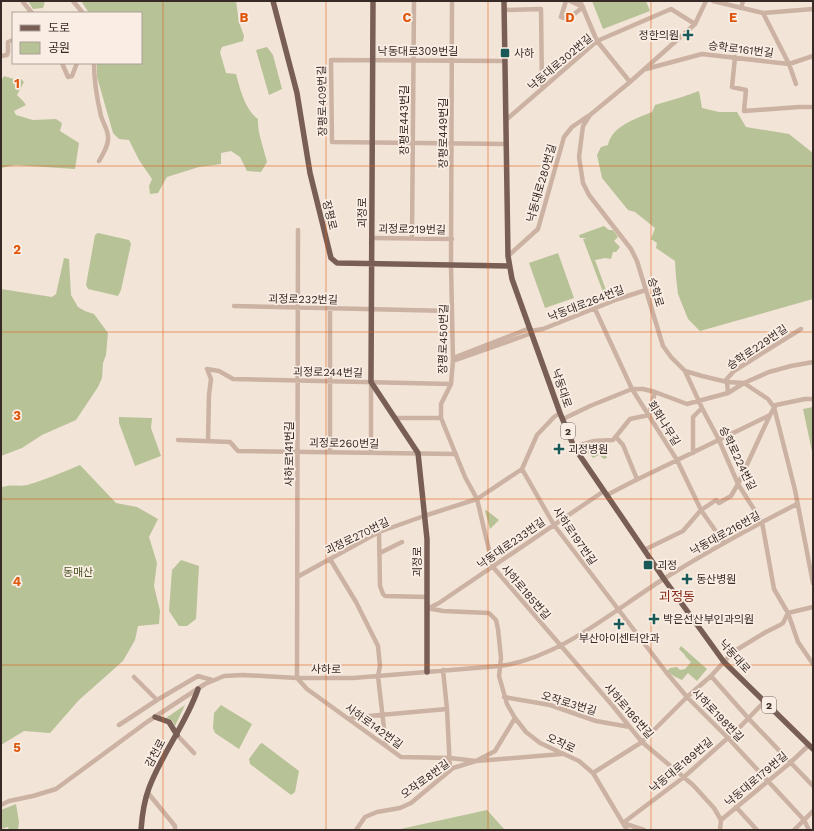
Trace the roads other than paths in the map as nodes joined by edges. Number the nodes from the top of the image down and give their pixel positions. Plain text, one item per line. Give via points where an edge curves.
1 (23, 1) edge
2 (273, 1) edge
3 (373, 1) edge
4 (414, 1) edge
5 (452, 1) edge
6 (504, 1) edge
7 (566, 1) edge
8 (570, 1) edge
9 (580, 1) edge
10 (706, 1) edge
11 (713, 1) edge
12 (743, 1) edge
13 (75, 3) edge
14 (583, 6) junction
15 (741, 8) junction
16 (813, 9) edge
17 (504, 10) junction
18 (26, 12) edge
19 (31, 12) edge
20 (82, 12) edge
21 (763, 13) junction
22 (695, 24) junction
23 (12, 40) edge
24 (597, 41) junction
25 (1, 56) edge
26 (813, 56) edge
27 (735, 57) junction
28 (330, 60) joint
29 (372, 60) junction
30 (414, 60) junction
31 (452, 60) junction
32 (505, 61) junction
33 (62, 64) edge
34 (78, 64) edge
35 (94, 64) edge
36 (789, 64) junction
37 (644, 70) junction
38 (630, 82) junction
39 (796, 84) dead end
40 (542, 88) junction
41 (813, 107) edge
42 (590, 115) junction
43 (506, 120) junction
44 (372, 142) junction
45 (413, 143) junction
46 (452, 144) junction
47 (506, 144) junction
48 (100, 161) dead end
49 (298, 230) dead end
50 (372, 238) junction
51 (412, 238) junction
52 (452, 239) junction
53 (508, 256) junction
54 (371, 263) junction
55 (451, 264) junction
56 (509, 266) junction
57 (646, 290) junction
58 (234, 306) dead end
59 (298, 308) junction
60 (330, 308) junction
61 (372, 309) junction
62 (595, 309) junction
63 (452, 311) junction
64 (801, 328) dead end
65 (531, 330) junction
66 (453, 360) junction
67 (813, 362) edge
68 (685, 371) junction
69 (298, 381) junction
70 (330, 381) junction
71 (726, 381) junction
72 (371, 382) junction
73 (744, 383) junction
74 (451, 384) junction
75 (632, 389) junction
76 (655, 392) junction
77 (728, 393) junction
78 (813, 399) edge
79 (700, 402) junction
80 (774, 407) junction
81 (702, 408) junction
82 (648, 415) junction
83 (770, 415) junction
84 (562, 416) junction
85 (395, 418) junction
86 (441, 418) junction
87 (616, 437) junction
88 (178, 440) dead end
89 (720, 440) junction
90 (208, 441) junction
91 (574, 447) junction
92 (298, 452) junction
93 (330, 452) junction
94 (371, 452) junction
95 (693, 452) junction
96 (418, 453) junction
97 (456, 454) junction
98 (676, 460) junction
99 (522, 469) junction
100 (637, 479) junction
101 (738, 484) junction
102 (605, 493) junction
103 (477, 499) junction
104 (797, 504) junction
105 (701, 510) junction
106 (424, 516) junction
107 (762, 522) junction
108 (554, 525) junction
109 (379, 532) junction
110 (402, 542) dead end
111 (724, 543) junction
112 (644, 550) junction
113 (380, 553) junction
114 (330, 559) junction
115 (493, 567) junction
116 (299, 576) junction
117 (664, 579) junction
118 (813, 582) edge
119 (427, 597) junction
120 (813, 607) edge
121 (428, 608) junction
122 (618, 610) junction
123 (788, 613) junction
124 (560, 646) junction
125 (724, 662) junction
126 (813, 664) edge
127 (500, 666) junction
128 (443, 670) junction
129 (426, 672) junction
130 (378, 676) junction
131 (712, 676) junction
132 (134, 677) dead end
133 (298, 678) junction
134 (212, 680) junction
135 (198, 689) junction
136 (504, 697) junction
137 (687, 697) junction
138 (157, 700) junction
139 (765, 702) junction
140 (447, 709) junction
141 (383, 714) junction
142 (155, 717) junction
143 (347, 718) junction
144 (515, 718) junction
145 (749, 719) junction
146 (119, 724) dead end
147 (630, 727) junction
148 (176, 735) junction
149 (728, 738) junction
150 (642, 742) junction
151 (386, 746) junction
152 (811, 747) edge
153 (495, 751) junction
154 (194, 753) dead end
155 (564, 754) junction
156 (450, 758) junction
157 (505, 760) junction
158 (476, 761) junction
159 (790, 763) junction
160 (450, 770) junction
161 (593, 773) junction
162 (684, 777) junction
163 (768, 781) junction
164 (813, 786) edge
165 (148, 793) junction
166 (1, 805) edge
167 (736, 807) junction
168 (813, 811) edge
169 (721, 820) junction
170 (804, 820) junction
171 (623, 823) junction
172 (141, 830) edge
173 (175, 830) edge
174 (356, 830) edge
175 (627, 830) edge
176 (644, 830) edge
177 (720, 830) edge
178 (757, 830) edge
179 (794, 830) edge
180 (809, 830) edge

1 - 18 street
1 - 19 street
2 - 54 main road, 장평로 via 298,93 310,173 331,258 338,263
3 - 29 main road, 괴정로
4 - 30 street, 장평로443번길
5 - 31 street, 장평로449번길
6 - 17 main road, 낙동대로 / 2
7 - 14 street via 561,17 568,19
8 - 14 street
9 - 14 street
10 - 22 street, 승학로
11 - 15 street
12 - 15 street
13 - 20 street
14 - 24 street
15 - 21 street
16 - 21 street
17 - 32 main road, 낙동대로 / 2
17 - 40 street via 540,9
21 - 36 street
22 - 24 street, 낙동대로302번길 via 671,9
22 - 37 street, 승학로
23 - 25 street via 8,42 7,55
24 - 38 street
24 - 40 street, 낙동대로302번길
26 - 36 street, 승학로161번길
27 - 36 street, 승학로161번길
27 - 37 street, 승학로161번길 via 702,54
27 - 41 street via 732,87 746,90 744,111
28 - 29 street, 낙동대로309번길
28 - 44 street, 장평로409번길 via 332,142
29 - 30 street, 낙동대로309번길
29 - 44 main road, 괴정로
30 - 31 street, 낙동대로309번길
30 - 45 street, 장평로443번길
31 - 32 street, 낙동대로309번길
31 - 46 street, 장평로449번길
32 - 43 main road, 낙동대로 / 2
33 - 34 street via 67,76 71,77
35 - 48 street via 96,90 108,139
36 - 39 street
37 - 38 street, 승학로
38 - 42 street, 승학로
40 - 43 street, 낙동대로302번길
42 - 53 street, 낙동대로280번길 via 572,127 564,137 538,229
42 - 57 street, 승학로 via 583,126 579,157 583,183 589,195 631,250
43 - 47 main road, 낙동대로 / 2
44 - 45 street
44 - 50 main road, 괴정로
45 - 46 street
45 - 51 street, 장평로443번길
46 - 47 street
46 - 52 street, 장평로449번길
47 - 53 main road, 낙동대로 / 2
49 - 59 street, 사하로141번길
50 - 51 street, 괴정로219번길
50 - 54 main road, 괴정로
51 - 52 street, 괴정로219번길
52 - 55 street, 장평로449번길
53 - 56 main road, 낙동대로 / 2
54 - 55 main road, 장평로
54 - 61 main road, 괴정로
55 - 56 main road, 장평로
55 - 63 street, 장평로450번길
56 - 65 main road, 낙동대로 / 2
57 - 62 street, 낙동대로264번길 via 618,298
57 - 68 street, 승학로 via 663,346
58 - 59 street, 괴정로232번길
59 - 60 street, 괴정로232번길
59 - 69 street, 사하로141번길
60 - 61 street, 괴정로232번길
60 - 70 street
61 - 63 street, 괴정로232번길
61 - 72 main road, 괴정로
62 - 65 street, 낙동대로264번길 via 543,329
62 - 75 street, 회화나무길
63 - 66 street, 장평로450번길
64 - 71 street, 승학로229번길 via 734,371
65 - 66 street, 낙동대로264번길
65 - 84 main road, 낙동대로 / 2
66 - 74 street, 장평로450번길
67 - 73 street via 770,372
68 - 71 street, 승학로
68 - 79 street, 승학로224번길
69 - 70 street, 괴정로244번길
69 - 90 street, 괴정로244번길 via 233,379 219,371 207,369 211,379
69 - 92 street, 사하로141번길
70 - 72 street, 괴정로244번길
70 - 93 street
71 - 73 street, 승학로
71 - 77 street
72 - 74 street, 괴정로244번길
72 - 85 main road, 괴정로
72 - 94 street
73 - 77 street
73 - 80 street via 768,399
74 - 86 street, 장평로450번길 via 441,404
75 - 76 street
75 - 82 street, 회화나무길
75 - 84 street
76 - 79 street via 687,404
76 - 82 street
77 - 79 street
78 - 80 street
79 - 81 street, 승학로224번길
80 - 83 street
80 - 104 street
81 - 89 street, 승학로224번길
81 - 95 street via 693,418
82 - 87 street via 630,419
82 - 98 street, 회화나무길
83 - 89 street, 낙동대로233번길
83 - 101 street
84 - 91 main road, 낙동대로 / 2
84 - 99 street via 554,417 538,435
85 - 86 street
85 - 96 main road, 괴정로
86 - 97 street
87 - 91 street via 613,440
87 - 100 street via 623,445
88 - 90 street, 괴정로260번길
89 - 95 street, 낙동대로233번길
89 - 101 street, 승학로224번길
90 - 92 street, 괴정로260번길 via 230,442 238,451
91 - 102 main road, 낙동대로 / 2
92 - 93 street, 괴정로260번길
92 - 116 street, 사하로141번길
93 - 94 street, 괴정로260번길
94 - 96 street, 괴정로260번길
95 - 98 street, 낙동대로233번길
96 - 97 street
96 - 106 main road, 괴정로
97 - 103 street
98 - 100 street, 낙동대로233번길
98 - 105 street, 회화나무길
99 - 103 street, 괴정로270번길
99 - 108 street, 사하로197번길
100 - 102 street, 낙동대로233번길
101 - 105 street via 731,496 719,503 716,500
101 - 107 street, 승학로224번길
102 - 108 street, 낙동대로233번길
102 - 112 main road, 낙동대로 / 2
103 - 106 street, 괴정로270번길
103 - 115 street, 사하로185번길
104 - 107 street, 낙동대로216번길
104 - 118 street
105 - 111 street, 회화나무길
105 - 112 street via 683,531
106 - 109 street, 괴정로270번길
106 - 119 main road, 괴정로 via 427,539
107 - 111 street, 낙동대로216번길
107 - 123 street, 승학로224번길 via 774,588
108 - 115 street, 낙동대로233번길
108 - 122 street, 사하로197번길
109 - 113 street
109 - 114 street, 괴정로270번길
110 - 113 street
111 - 117 street, 낙동대로216번길
112 - 117 main road, 낙동대로 / 2
113 - 119 street via 382,594
114 - 116 street, 괴정로270번길
114 - 130 street via 378,646
115 - 121 street, 낙동대로233번길 via 439,604
115 - 124 street, 사하로185번길
116 - 133 street, 사하로141번길
117 - 122 street, 사하로
117 - 125 main road, 낙동대로 / 2
119 - 121 main road, 괴정로
120 - 123 street
121 - 127 street, 오작로 via 489,613 496,620 498,629
121 - 129 main road, 괴정로
122 - 124 street, 사하로
122 - 137 street, 사하로198번길
123 - 125 street via 783,623 733,652
123 - 126 street, 승학로224번길 via 798,642
124 - 127 street, 사하로 via 526,661
124 - 147 street, 사하로186번길
125 - 131 street
125 - 139 main road, 낙동대로 / 2
127 - 128 street, 사하로
127 - 136 street, 오작로 via 499,676
128 - 129 street, 사하로
128 - 140 street
129 - 130 street, 사하로
130 - 133 street, 사하로
130 - 141 street
131 - 137 street
131 - 145 street
132 - 138 street
133 - 134 street, 사하로 via 235,675
133 - 143 street, 사하로142번길 via 307,689
134 - 135 street, 사하로
134 - 138 street via 198,676
135 - 142 street, 사하로
135 - 148 main road, 감천로 via 194,702
136 - 144 street, 오작로
136 - 147 street, 오작로3번길 via 550,705 596,721
137 - 149 street, 사하로198번길
137 - 150 street
138 - 146 street
139 - 145 street, 낙동대로189번길
139 - 152 main road, 낙동대로 / 2
140 - 141 street
140 - 156 street
141 - 143 street
141 - 151 street
142 - 148 main road via 169,722
142 - 166 street, 사하로 via 56,789
143 - 151 street, 사하로142번길
144 - 153 street
144 - 155 street, 오작로 via 526,732 540,743
145 - 149 street, 낙동대로189번길
145 - 159 street
147 - 150 street, 사하로186번길
148 - 154 street
148 - 165 main road, 감천로
149 - 162 street, 낙동대로189번길
149 - 163 street, 사하로198번길
150 - 161 street
150 - 162 street, 사하로186번길
151 - 156 street, 사하로142번길 via 401,757
152 - 159 street, 낙동대로179번길
153 - 157 street
153 - 158 street, 오작로8번길
155 - 157 street
155 - 161 street, 오작로 via 579,761
156 - 158 street, 사하로142번길
156 - 160 street
157 - 158 street
158 - 160 street, 오작로8번길
159 - 163 street, 낙동대로179번길
159 - 164 street
160 - 174 street, 오작로8번길 via 411,803 365,817
161 - 171 street, 오작로
162 - 169 street, 사하로186번길 via 714,808
162 - 171 street, 낙동대로189번길
163 - 167 street, 낙동대로179번길
163 - 170 street, 사하로198번길
165 - 172 main road, 감천로
165 - 173 street via 175,826
167 - 169 street, 낙동대로179번길
167 - 178 street
168 - 170 street
169 - 177 street, 낙동대로179번길
170 - 179 street
170 - 180 street, 사하로198번길
171 - 175 street, 오작로
171 - 176 street

